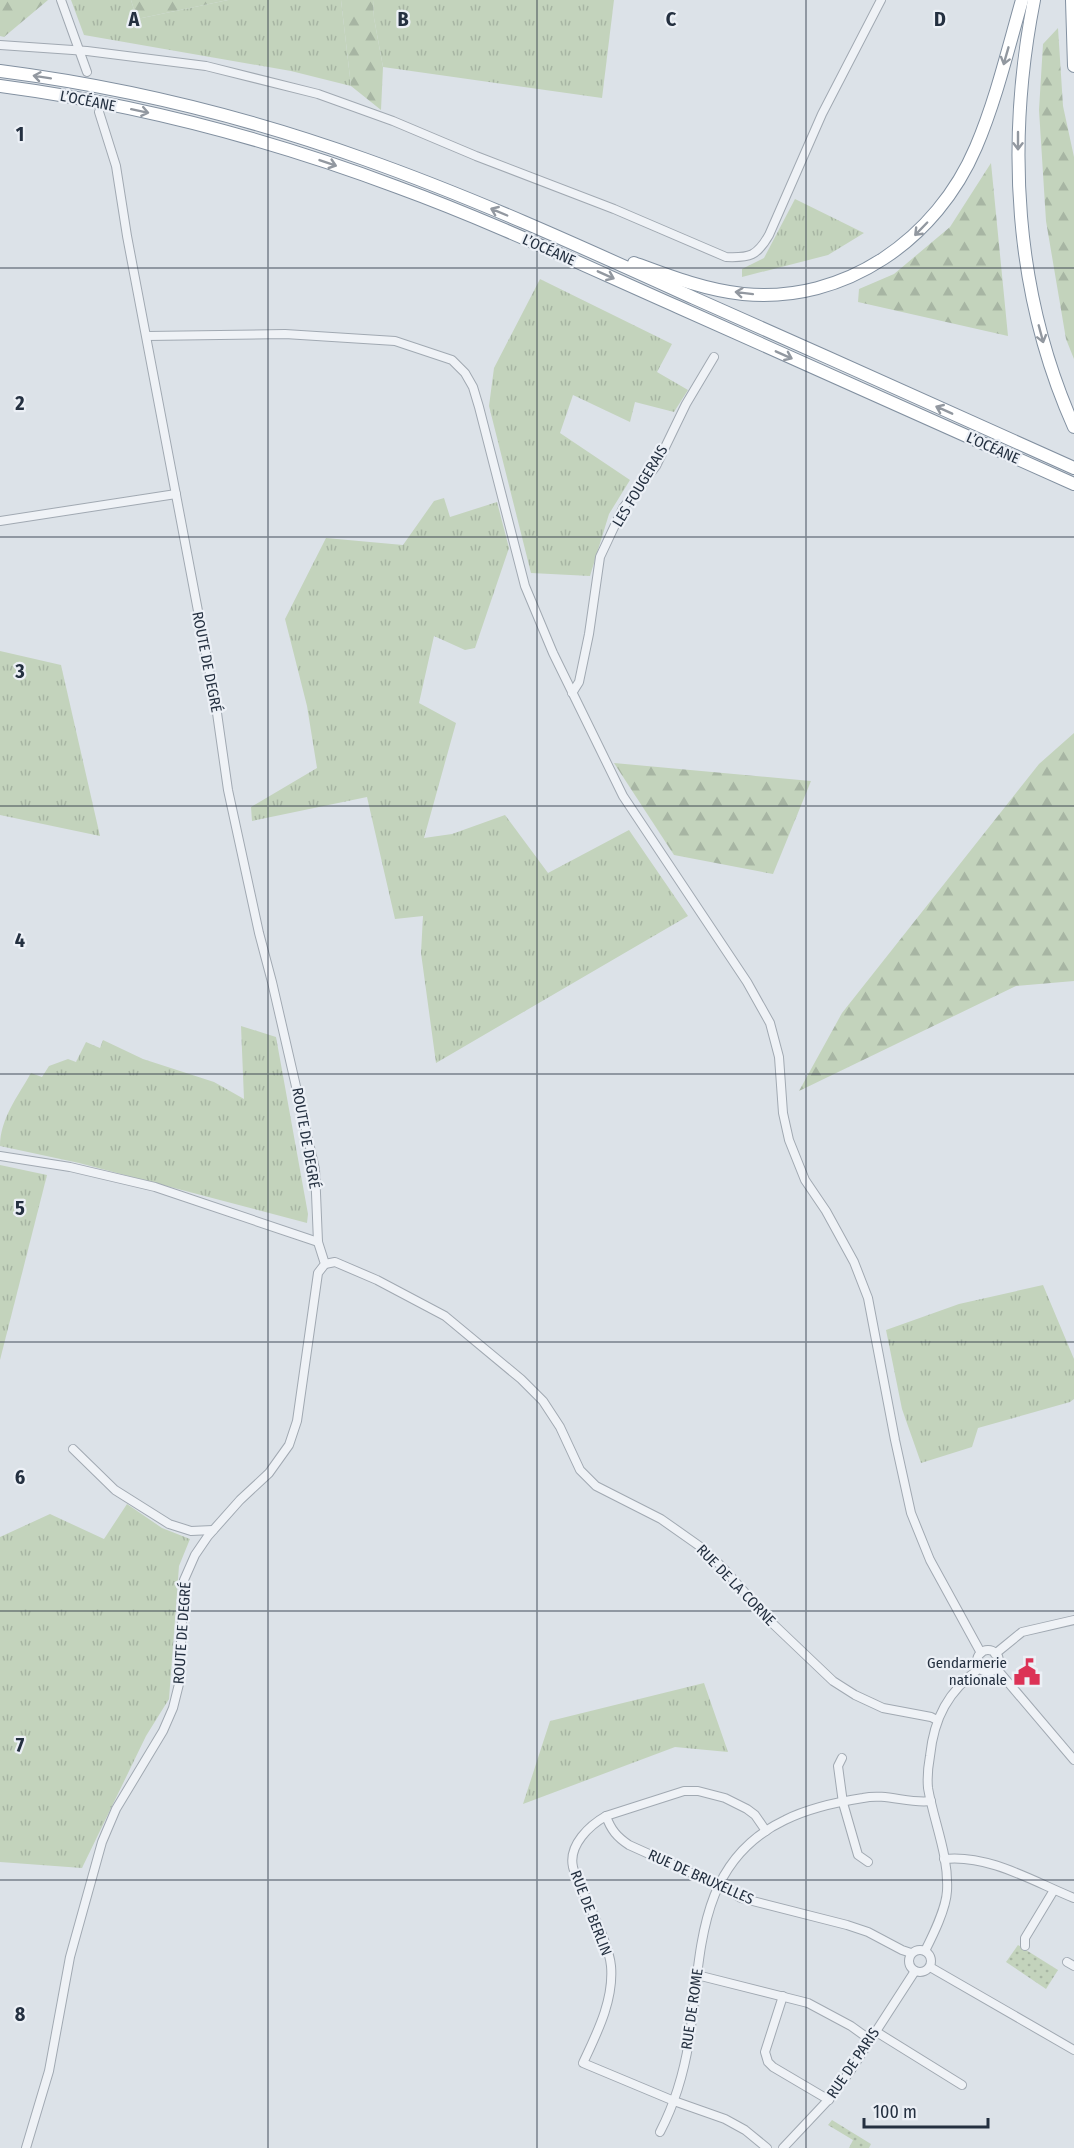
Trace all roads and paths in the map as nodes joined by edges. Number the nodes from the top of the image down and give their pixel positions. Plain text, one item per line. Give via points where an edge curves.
1 (61, 0) edge
2 (881, 0) edge
3 (1022, 0) edge
4 (1034, 0) edge
5 (1072, 0) edge
6 (1, 45) edge
7 (80, 51) junction
8 (1074, 66) edge
9 (0, 71) edge
10 (87, 72) dead end
11 (0, 86) edge
12 (99, 112) dead end
13 (611, 260) junction
14 (147, 336) junction
15 (714, 357) dead end
16 (1074, 427) edge
17 (1074, 468) edge
18 (1074, 484) edge
19 (176, 494) junction
20 (0, 521) edge
21 (572, 693) junction
22 (0, 1156) edge
23 (318, 1242) junction
24 (325, 1264) junction
25 (73, 1449) dead end
26 (213, 1530) junction
27 (1074, 1620) edge
28 (981, 1653) junction
29 (995, 1654) junction
30 (980, 1668) junction
31 (996, 1668) junction
32 (937, 1720) junction
33 (842, 1758) dead end
34 (1074, 1760) edge
35 (931, 1801) junction
36 (843, 1803) junction
37 (606, 1816) junction
38 (766, 1831) junction
39 (944, 1859) junction
40 (868, 1862) dead end
41 (720, 1886) junction
42 (1054, 1890) junction
43 (1074, 1899) edge
44 (1025, 1946) dead end
45 (925, 1951) junction
46 (911, 1953) junction
47 (930, 1967) junction
48 (915, 1971) junction
49 (697, 1975) junction
50 (783, 1996) junction
51 (872, 2035) junction
52 (1074, 2050) edge
53 (962, 2085) dead end
54 (829, 2100) junction
55 (674, 2101) junction
56 (660, 2132) dead end
57 (26, 2148) edge
58 (767, 2148) edge
59 (783, 2148) edge

1 - 7 street
2 - 7 street via 822,114 769,236 752,256 739,258 726,257 614,209 318,94 206,66
3 -> 13 highway via 993,101 957,184 919,232 895,252 849,279 761,295 712,288 633,262
4 -> 16 highway via 1019,116 1020,206 1036,315
5 - 8 highway
6 - 7 street
7 - 10 street
13 -> 9 highway, L’OCÉANE via 426,182 287,134 159,100
11 -> 18 highway, L’OCÉANE via 93,101 200,125 309,156 399,188 507,231
12 - 14 street, ROUTE DE DEGRÉ via 116,166
17 -> 13 highway, L’OCÉANE
14 - 19 street, ROUTE DE DEGRÉ
14 - 21 street via 285,334 395,341 443,356 458,365 473,387 525,586
15 - 21 street, LES FOUGERAIS via 656,466 623,508 600,557 589,634 579,682
19 - 20 street
19 - 23 street, ROUTE DE DEGRÉ via 228,790 315,1169
21 - 28 street via 623,796 770,1023 779,1056 785,1124 796,1162 854,1262 868,1298 911,1513 930,1560
22 - 23 street via 70,1167 155,1188
23 - 24 street, ROUTE DE DEGRÉ
24 - 26 street, ROUTE DE DEGRÉ via 318,1273 297,1421 289,1445 269,1473
24 - 32 street, RUE DE LA CORNE via 335,1262 377,1280 445,1316 543,1401 580,1470 596,1486 661,1519 705,1550 770,1621 833,1681 883,1708
25 - 26 street via 115,1490 169,1524 191,1531
26 - 57 street, ROUTE DE DEGRÉ via 195,1555 184,1580 179,1684 173,1708 116,1809 102,1842 70,1957 49,2071
27 - 29 street via 1022,1632
28 - 29 street
28 - 30 street via 977,1660
29 - 31 street
30 - 31 street via 988,1672
30 - 32 street via 952,1695
31 - 34 street
32 - 35 street via 927,1773
33 - 36 street via 838,1766
35 - 36 street, RUE DE ROME via 865,1797
35 - 39 street
36 - 38 street, RUE DE ROME via 800,1814
36 - 40 street via 858,1855
37 - 38 street, RUE DE BERLIN via 684,1791 698,1791 747,1809
37 - 41 street, RUE DE BRUXELLES via 617,1837 630,1845
37 - 55 street, RUE DE BERLIN via 587,1829 576,1846 573,1861 611,1965 610,1993 583,2063
38 - 41 street, RUE DE ROME via 741,1854
39 - 42 street via 959,1857 996,1866
39 - 45 street via 944,1909
41 - 46 street, RUE DE BRUXELLES via 741,1898 857,1928
41 - 49 street, RUE DE ROME via 706,1915
42 - 43 street
42 - 44 street via 1025,1938
45 - 46 street
45 - 47 street via 931,1958
46 - 48 street via 909,1964
47 - 48 street
47 - 52 street
48 - 51 street, RUE DE PARIS
49 - 50 street
49 - 55 street, RUE DE ROME via 689,2042
50 - 51 street via 808,2003
50 - 54 street via 766,2058 773,2067
51 - 53 street
51 - 54 street, RUE DE PARIS
54 - 59 street, RUE DE PARIS
55 - 56 street, RUE DE ROME
55 - 58 street via 725,2119

